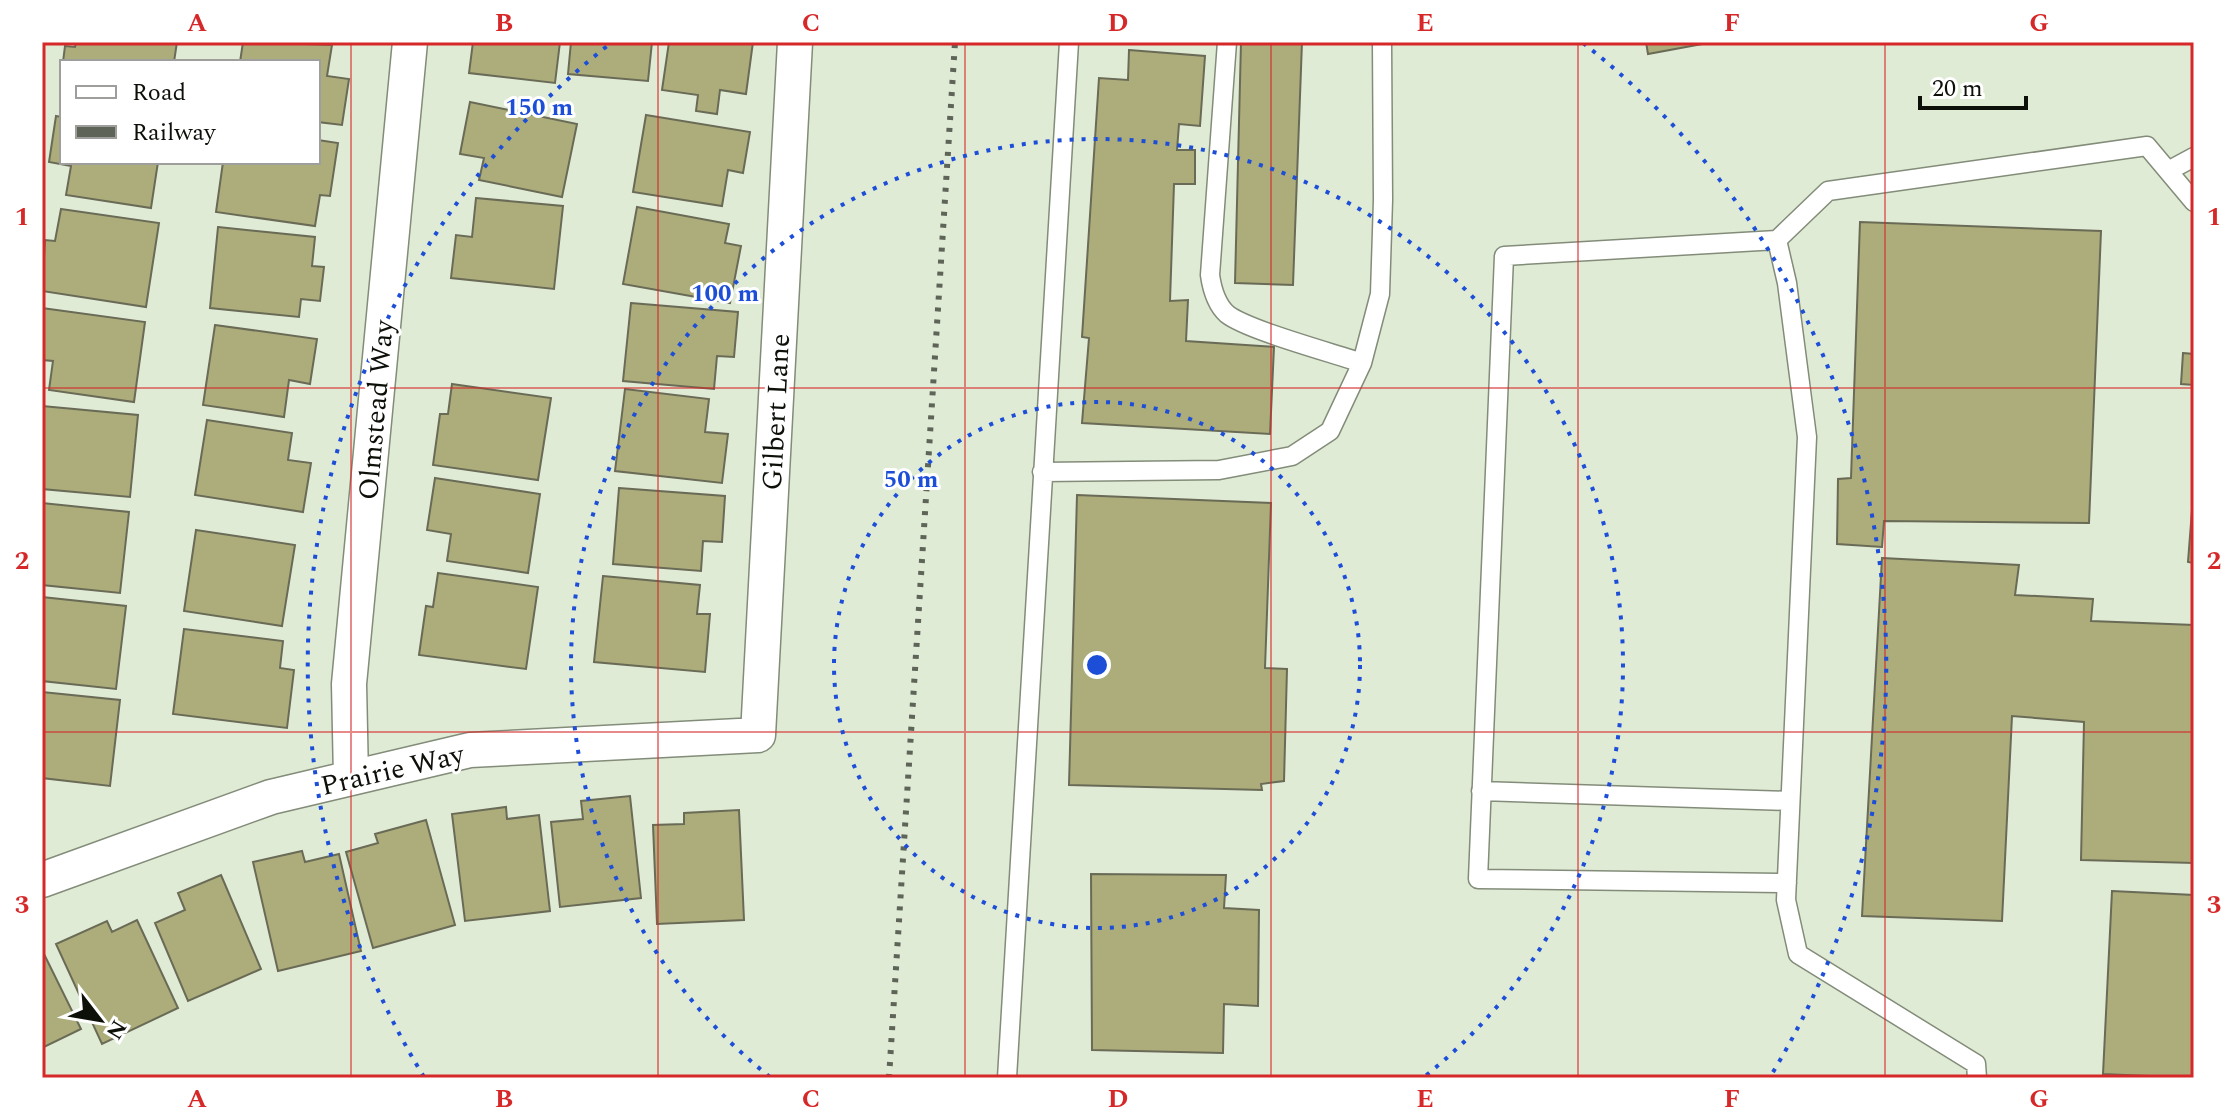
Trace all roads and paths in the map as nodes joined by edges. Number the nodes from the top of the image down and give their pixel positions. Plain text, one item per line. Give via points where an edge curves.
1 (410, 42) edge
2 (795, 42) edge
3 (1069, 42) edge
4 (1227, 42) edge
5 (1382, 42) edge
6 (2194, 157) edge
7 (2168, 171) junction
8 (2194, 202) edge
9 (1777, 240) junction
10 (1362, 363) junction
11 (1042, 472) junction
12 (758, 735) joint
13 (351, 778) junction
14 (1481, 791) junction
15 (1790, 801) junction
16 (42, 880) edge
17 (1787, 883) junction
18 (1007, 1078) edge
19 (1977, 1078) edge

1 - 13 street, Olmstead Way via 349,684
2 - 12 street, Gilbert Lane
3 - 11 lane
4 - 10 lane via 1213,291 1227,314 1248,325
5 - 10 lane via 1380,294
6 - 7 lane
7 - 8 lane
7 - 9 lane via 2147,146 1828,191
9 - 14 lane via 1504,256
9 - 15 lane via 1807,437
10 - 11 lane via 1330,431 1292,456 1219,470
11 - 18 lane
12 - 13 street, Prairie Way via 470,750
13 - 16 street, Prairie Way via 271,797
14 - 15 lane
14 - 17 lane via 1478,879
15 - 17 lane
17 - 19 lane via 1798,954 1976,1064

